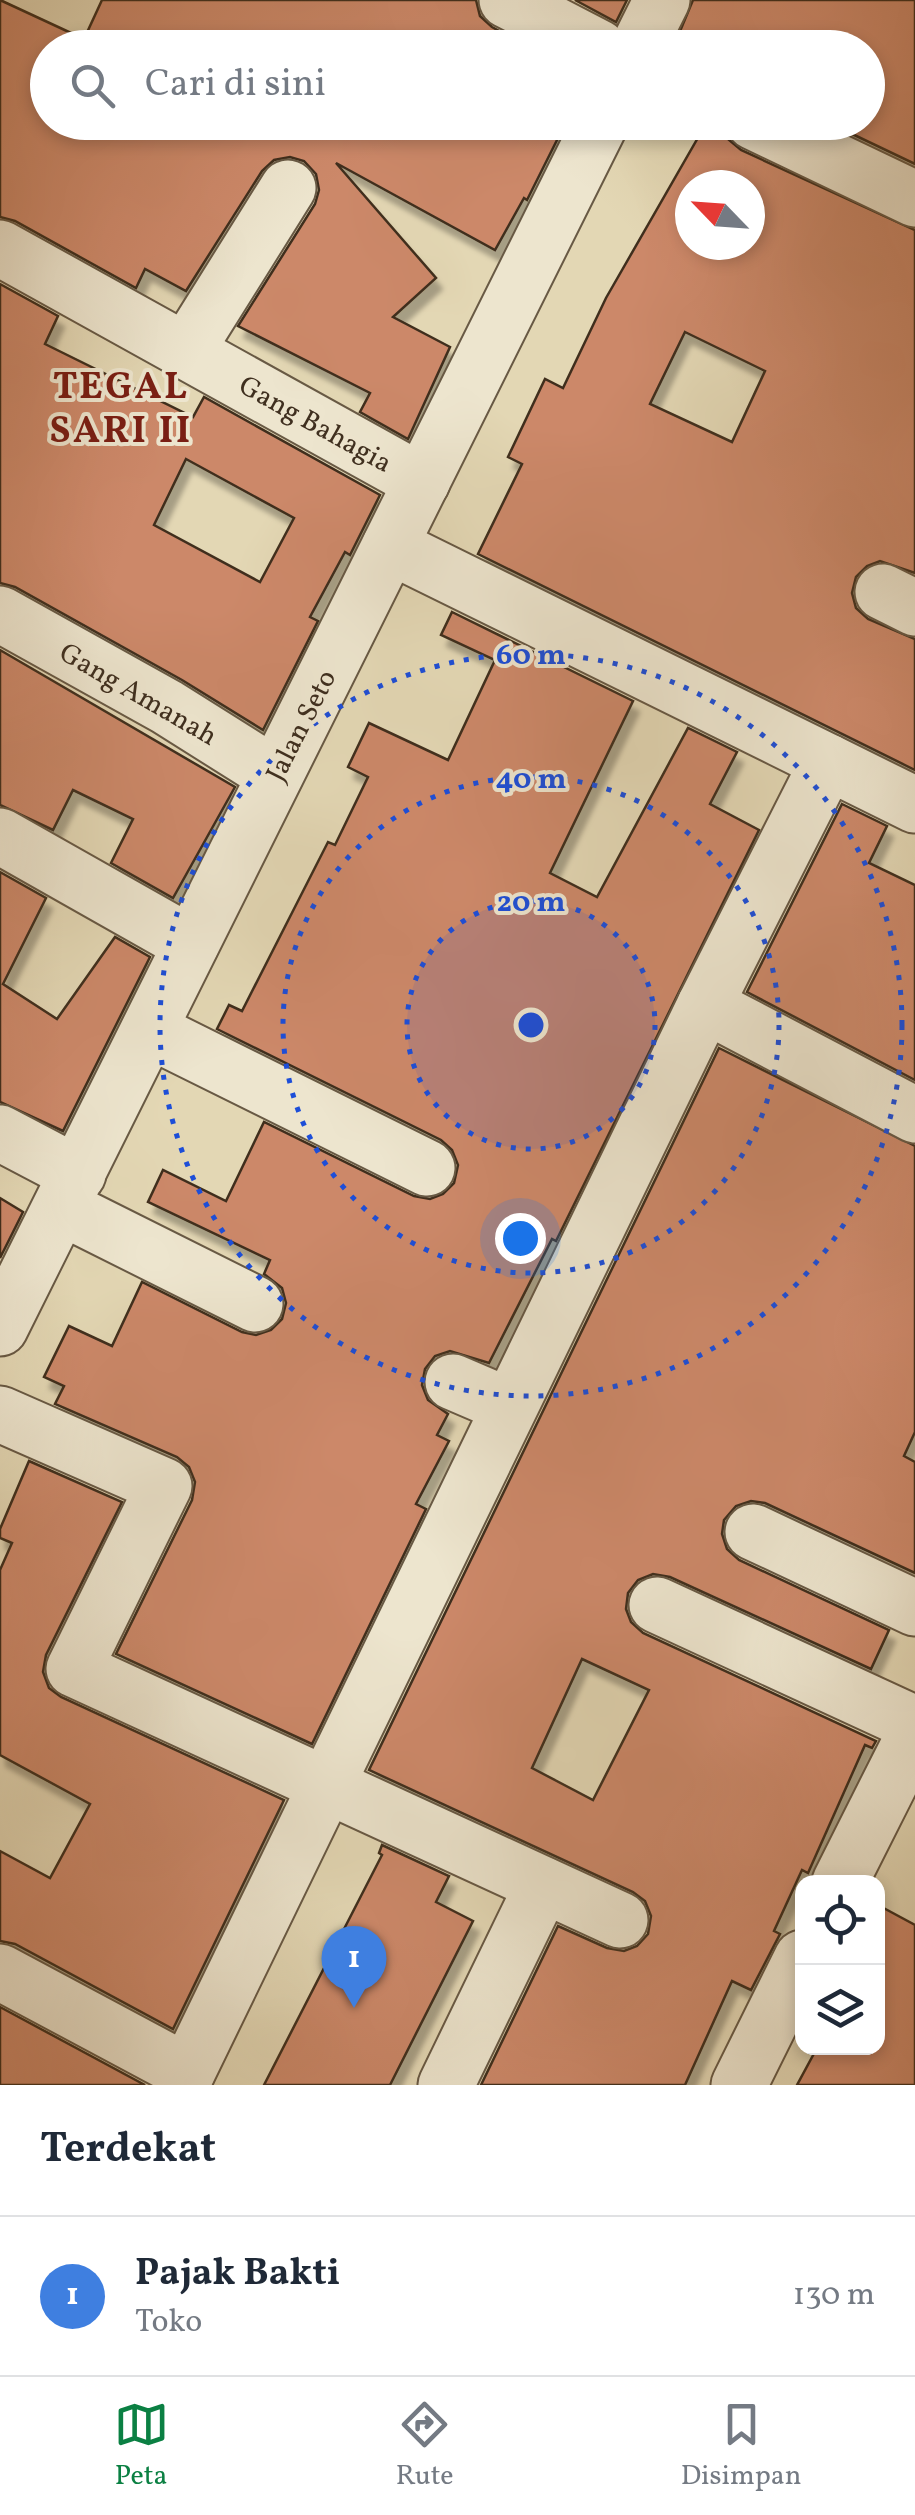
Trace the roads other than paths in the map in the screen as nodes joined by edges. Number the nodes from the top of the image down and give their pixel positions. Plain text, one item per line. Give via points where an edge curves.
1 (507, 0) edge
2 (662, 0) edge
3 (564, 30) edge
4 (647, 30) edge
5 (591, 140) edge
6 (792, 140) edge
7 (288, 188) dead end
8 (915, 199) edge
9 (0, 248) edge
10 (186, 351) junction
11 (422, 482) junction
12 (390, 546) junction
13 (0, 614) edge
14 (828, 762) junction
15 (275, 776) junction
16 (915, 805) edge
17 (0, 836) edge
18 (191, 944) junction
19 (705, 1005) junction
20 (149, 1030) junction
21 (915, 1115) edge
22 (0, 1133) edge
23 (427, 1168) dead end
24 (69, 1190) junction
25 (255, 1304) dead end
26 (0, 1328) edge
27 (452, 1382) dead end
28 (509, 1406) junction
29 (0, 1414) edge
30 (752, 1532) dead end
31 (656, 1605) dead end
32 (915, 1608) edge
33 (915, 1724) edge
34 (915, 1733) edge
35 (324, 1784) junction
36 (844, 1875) edge
37 (543, 1885) junction
38 (620, 1920) dead end
39 (799, 1965) edge
40 (0, 1972) edge
41 (184, 2078) edge
42 (446, 2085) edge
43 (739, 2085) edge

1 - 3 street
2 - 4 street
5 - 11 street, Jalan Seto
6 - 8 street
7 - 10 street
9 - 10 street, Gang Bahagia
10 - 11 street, Gang Bahagia
11 - 12 street, Jalan Seto
12 - 14 street
12 - 15 street, Jalan Seto
13 - 15 street, Gang Amanah via 168,707
14 - 16 street
14 - 19 street
15 - 18 street, Jalan Seto
17 - 18 street
18 - 20 street, Jalan Seto
19 - 21 street
19 - 28 street
20 - 23 street
20 - 24 street, Jalan Seto
22 - 24 street
24 - 25 street
24 - 26 street, Jalan Seto
27 - 28 street
28 - 35 street
29 - 35 street via 164,1486 74,1669
30 - 32 street
31 - 33 street
34 - 36 street
35 - 37 street
35 - 41 street
37 - 38 street
37 - 42 street
39 - 43 street
40 - 41 street

